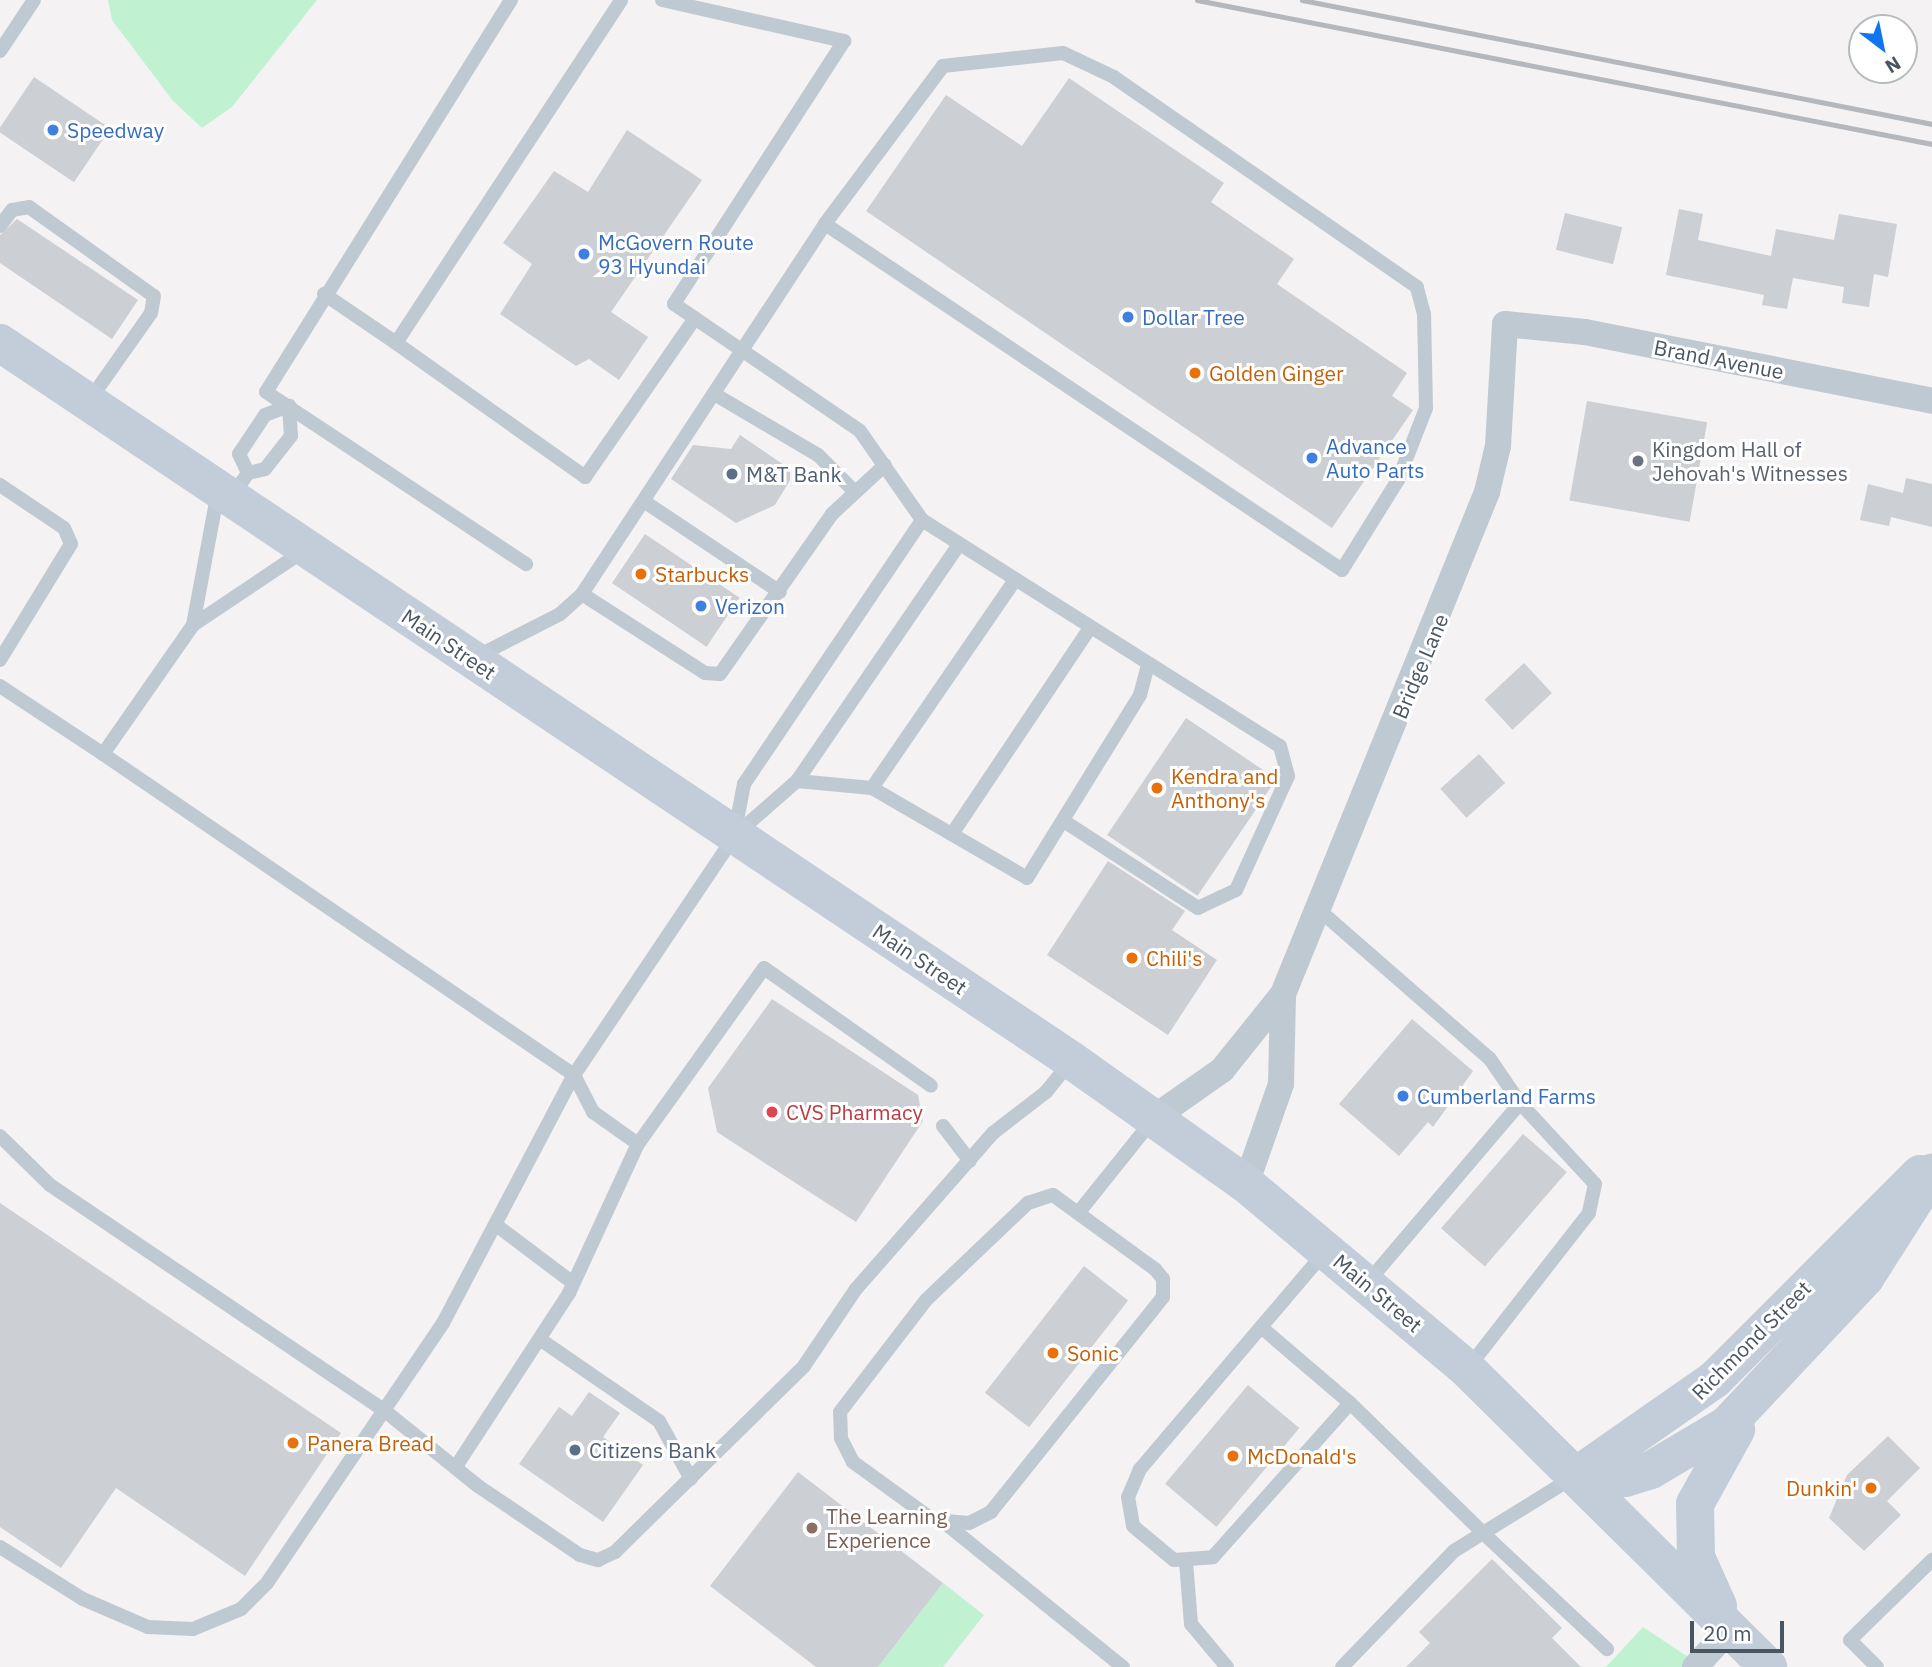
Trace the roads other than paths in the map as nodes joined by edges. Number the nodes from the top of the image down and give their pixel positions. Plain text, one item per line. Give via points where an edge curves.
1 (34, 0) edge
2 (512, 0) edge
3 (621, 0) edge
4 (662, 0) edge
5 (0, 51) edge
6 (825, 224) junction
7 (0, 226) edge
8 (324, 294) junction
9 (695, 318) junction
10 (1505, 324) joint
11 (0, 343) edge
12 (396, 343) junction
13 (744, 351) junction
14 (716, 395) junction
15 (1932, 401) edge
16 (88, 402) junction
17 (289, 406) junction
18 (885, 465) junction
19 (0, 485) edge
20 (232, 487) junction
21 (855, 492) junction
22 (645, 502) junction
23 (922, 520) junction
24 (959, 544) junction
25 (306, 549) junction
26 (526, 564) dead end
27 (1015, 580) junction
28 (780, 592) junction
29 (582, 594) junction
30 (192, 625) junction
31 (1090, 628) junction
32 (472, 659) junction
33 (0, 660) edge
34 (1148, 665) junction
35 (0, 686) edge
36 (103, 754) junction
37 (797, 781) junction
38 (872, 788) junction
39 (1065, 821) junction
40 (952, 834) junction
41 (735, 835) junction
42 (1318, 909) junction
43 (1283, 993) junction
44 (1071, 1060) junction
45 (574, 1075) junction
46 (932, 1086) dead end
47 (1520, 1103) junction
48 (1155, 1117) junction
49 (943, 1126) dead end
50 (0, 1136) edge
51 (638, 1144) junction
52 (970, 1161) junction
53 (1932, 1165) edge
54 (1932, 1173) edge
55 (1246, 1184) junction
56 (1079, 1212) junction
57 (496, 1225) junction
58 (1328, 1250) junction
59 (573, 1283) junction
60 (1367, 1283) junction
61 (1261, 1327) junction
62 (541, 1340) junction
63 (1467, 1369) junction
64 (1760, 1398) junction
65 (1350, 1403) junction
66 (385, 1411) junction
67 (457, 1465) junction
68 (1576, 1476) junction
69 (691, 1479) junction
70 (945, 1523) junction
71 (1483, 1533) junction
72 (0, 1547) edge
73 (1932, 1560) edge
74 (1186, 1562) junction
75 (1730, 1629) junction
76 (1607, 1649) dead end
77 (1123, 1667) edge
78 (1227, 1667) edge
79 (1342, 1667) edge
80 (1695, 1667) edge
81 (1768, 1667) edge
82 (1877, 1667) edge

1 - 5 lane
2 - 8 lane
3 - 12 lane
4 - 9 lane via 844,41 674,304
6 - 6 lane via 943,66 1063,53 1114,77 1417,287 1429,345 1426,408 1398,480 1342,570
6 - 13 lane
7 - 16 lane via 12,210 29,206 154,296 151,313
8 - 12 lane
8 - 17 lane via 266,391
9 - 12 lane via 585,477
9 - 13 lane
10 - 15 street, Brand Avenue via 1585,332
10 - 42 street, Bridge Lane via 1498,446 1487,492
11 - 16 main road, Main Street
13 - 14 lane
13 - 18 lane via 853,426
14 - 21 lane via 818,455
14 - 22 lane
16 - 20 main road, Main Street
17 - 20 lane via 265,415 239,454
17 - 20 lane via 291,436 265,470
17 - 26 lane
18 - 21 lane
18 - 23 lane
19 - 33 lane via 64,528 71,544
20 - 25 main road, Main Street
20 - 30 lane
21 - 28 lane via 832,514
22 - 28 lane
22 - 29 lane
23 - 24 lane
23 - 41 lane via 744,783
24 - 27 lane
24 - 37 lane
25 - 30 lane
25 - 32 main road, Main Street
27 - 31 lane
27 - 38 lane
28 - 29 lane via 728,668 715,675
29 - 32 lane via 560,614
30 - 36 lane
31 - 34 lane
31 - 40 lane
32 - 41 main road, Main Street
34 - 39 lane via 1140,695 1067,806
34 - 39 lane via 1280,746 1287,787 1236,890 1198,908
35 - 36 lane
36 - 45 lane
37 - 38 lane
37 - 41 lane
38 - 40 lane
39 - 40 lane via 1027,878
41 - 44 main road, Main Street
41 - 45 lane
42 - 43 street, Bridge Lane
42 - 47 lane via 1490,1059
43 - 48 street, Bridge Lane via 1222,1069
43 - 55 street, Bridge Lane via 1281,1084
44 - 48 main road, Main Street
44 - 52 lane
45 - 51 lane via 593,1112
45 - 57 lane
46 - 51 lane via 764,968
47 - 60 lane
47 - 63 lane via 1589,1174 1595,1195 1589,1213
48 - 55 main road, Main Street
48 - 56 lane
49 - 52 lane
50 - 66 lane via 50,1185
51 - 59 lane
52 - 69 lane via 856,1289 804,1366
53 - 68 main road, Richmond Street via 1862,1226 1716,1379
54 - 64 main road, Richmond Street via 1865,1279
55 - 58 main road, Main Street
56 - 70 lane via 1160,1274 1163,1297 1000,1503 981,1519
56 - 70 lane via 1053,1195 1028,1203 926,1300 845,1400 839,1425 853,1462
57 - 59 lane
57 - 66 lane
58 - 60 main road, Main Street
58 - 61 lane
59 - 62 lane
60 - 63 main road, Main Street
61 - 65 lane
61 - 74 lane via 1130,1487 1129,1517 1139,1534 1164,1556
62 - 67 lane
62 - 69 lane via 659,1421
63 - 68 main road, Main Street
64 - 68 main road, Richmond Street via 1700,1445 1651,1470 1625,1478
64 - 75 main road via 1720,1450 1695,1504 1696,1557
65 - 71 lane
65 - 74 lane via 1222,1552
66 - 67 lane
66 - 72 lane via 262,1589 214,1623 178,1630 134,1622
67 - 69 lane via 478,1486 592,1560 611,1556
68 - 71 lane
68 - 75 main road, Main Street
70 - 77 lane
71 - 76 lane
71 - 79 lane via 1454,1551
73 - 82 lane via 1850,1640
74 - 78 lane via 1191,1624
75 - 80 street
75 - 81 main road, Main Street

